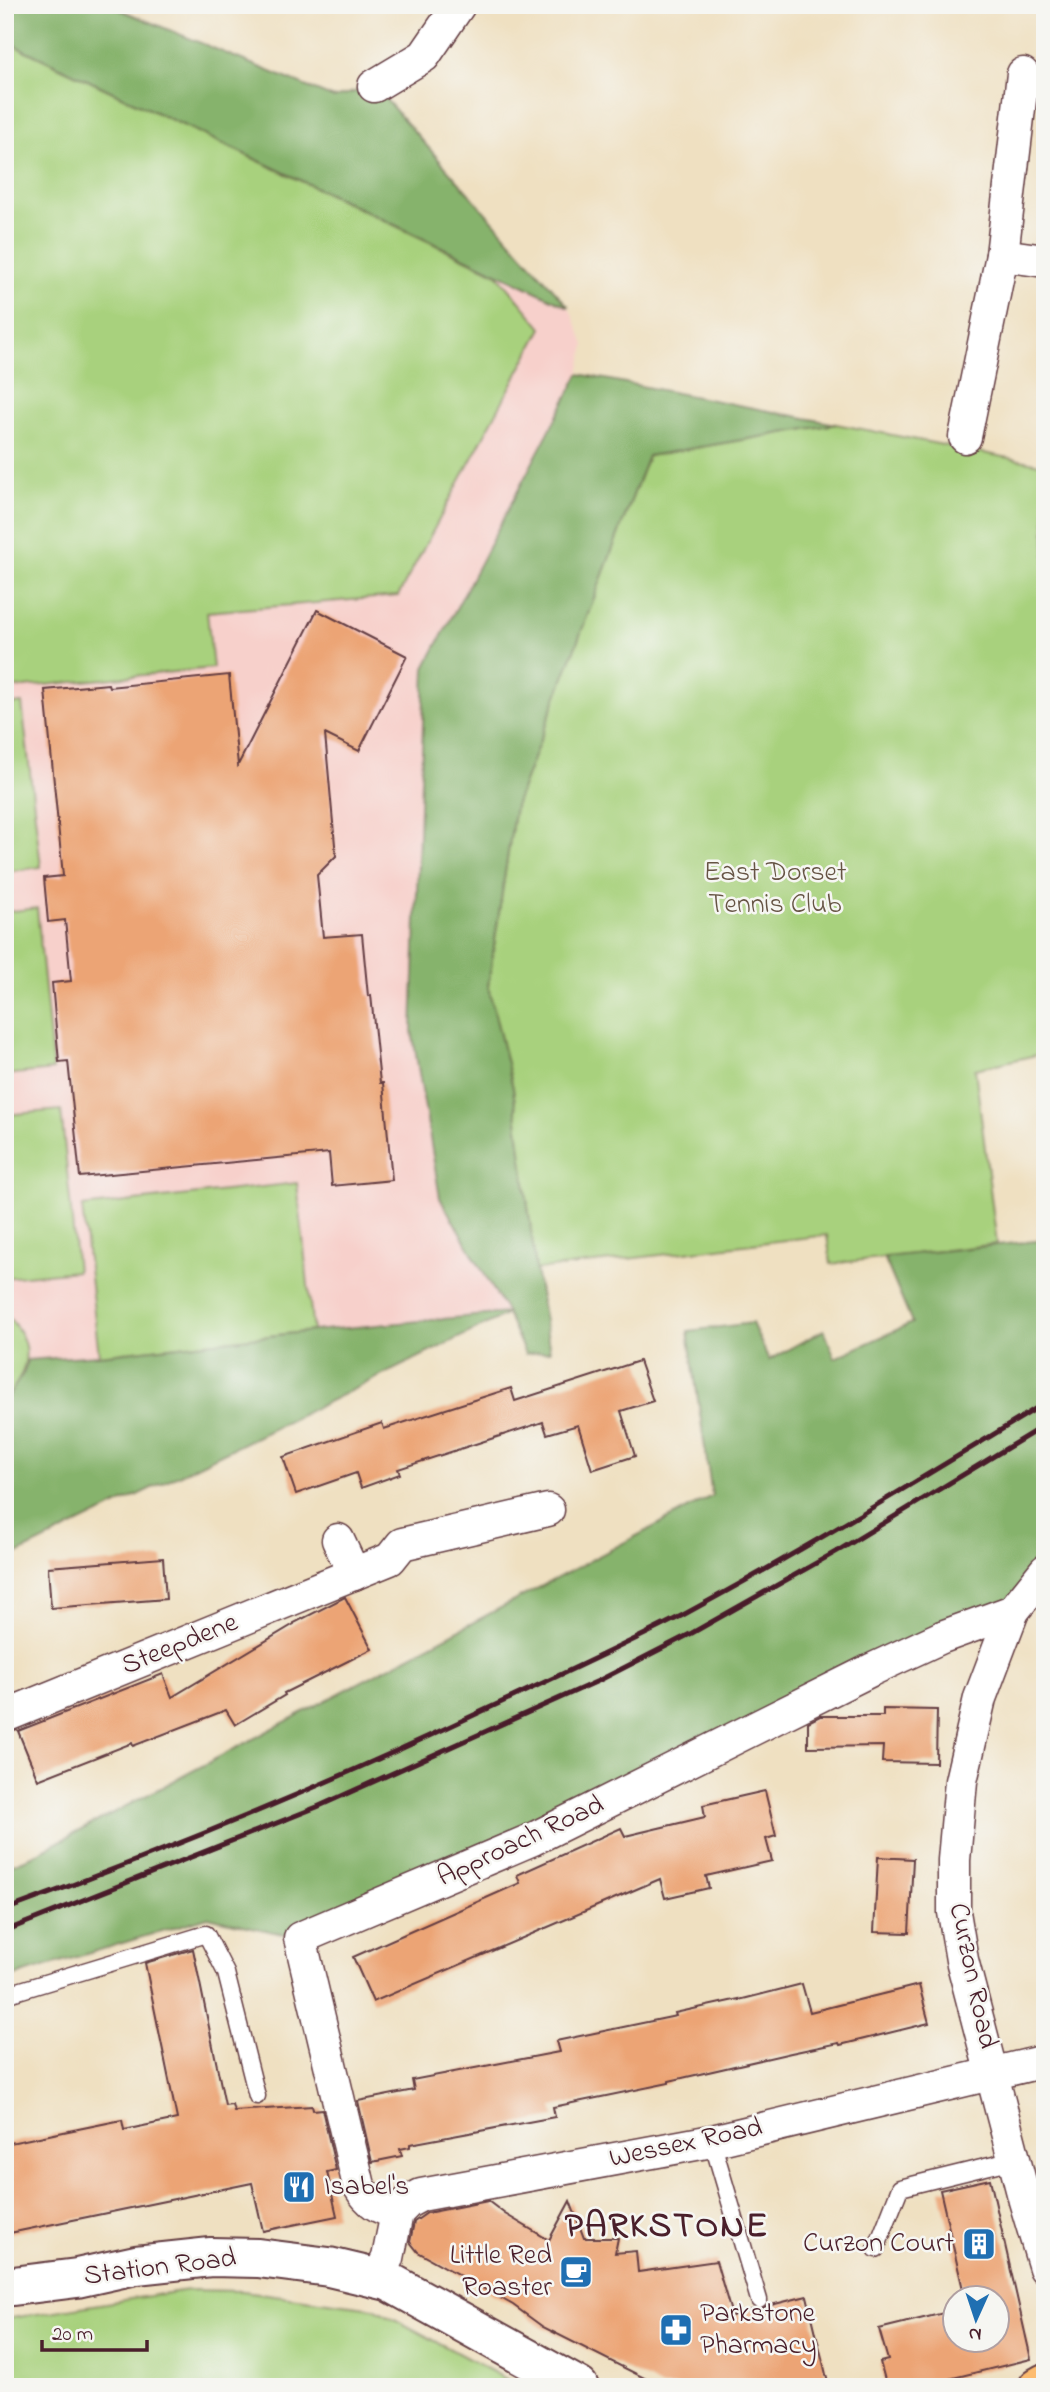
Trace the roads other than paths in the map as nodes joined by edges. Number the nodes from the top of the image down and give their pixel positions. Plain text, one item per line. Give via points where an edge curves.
1 (459, 5) edge
2 (1023, 74) dead end
3 (374, 86) dead end
4 (1002, 255) junction
5 (1045, 261) edge
6 (965, 438) dead end
7 (548, 1510) dead end
8 (338, 1540) dead end
9 (1045, 1571) edge
10 (354, 1574) junction
11 (1013, 1611) junction
12 (5, 1716) edge
13 (5, 1995) edge
14 (1045, 2062) edge
15 (993, 2074) junction
16 (257, 2096) dead end
17 (712, 2141) junction
18 (1014, 2160) junction
19 (397, 2213) junction
20 (876, 2249) dead end
21 (1045, 2268) edge
22 (379, 2278) junction
23 (5, 2287) edge
24 (759, 2300) dead end
25 (1045, 2384) edge
26 (579, 2387) edge
27 (1038, 2387) edge

1 - 3 street via 424,56
2 - 4 street
4 - 5 street
4 - 6 street
7 - 10 street, Steepdene via 402,1544 390,1559
8 - 10 street
9 - 11 street, Curzon Road
10 - 12 street, Steepdene
11 - 15 street, Curzon Road via 980,1698 961,1781 954,1860 958,1936
11 - 19 street, Approach Road via 871,1670 533,1839 300,1938 359,2186 378,2208
13 - 16 lane via 206,1934 226,1973
14 - 15 street, Wessex Road
15 - 17 street, Wessex Road
15 - 18 street, Curzon Road
17 - 19 street, Wessex Road via 421,2195
17 - 24 lane
18 - 20 lane via 900,2188
18 - 21 street, Curzon Road
19 - 22 street
22 - 23 street, Station Road via 258,2258 211,2257
22 - 26 street, Station Road
25 - 27 highway

